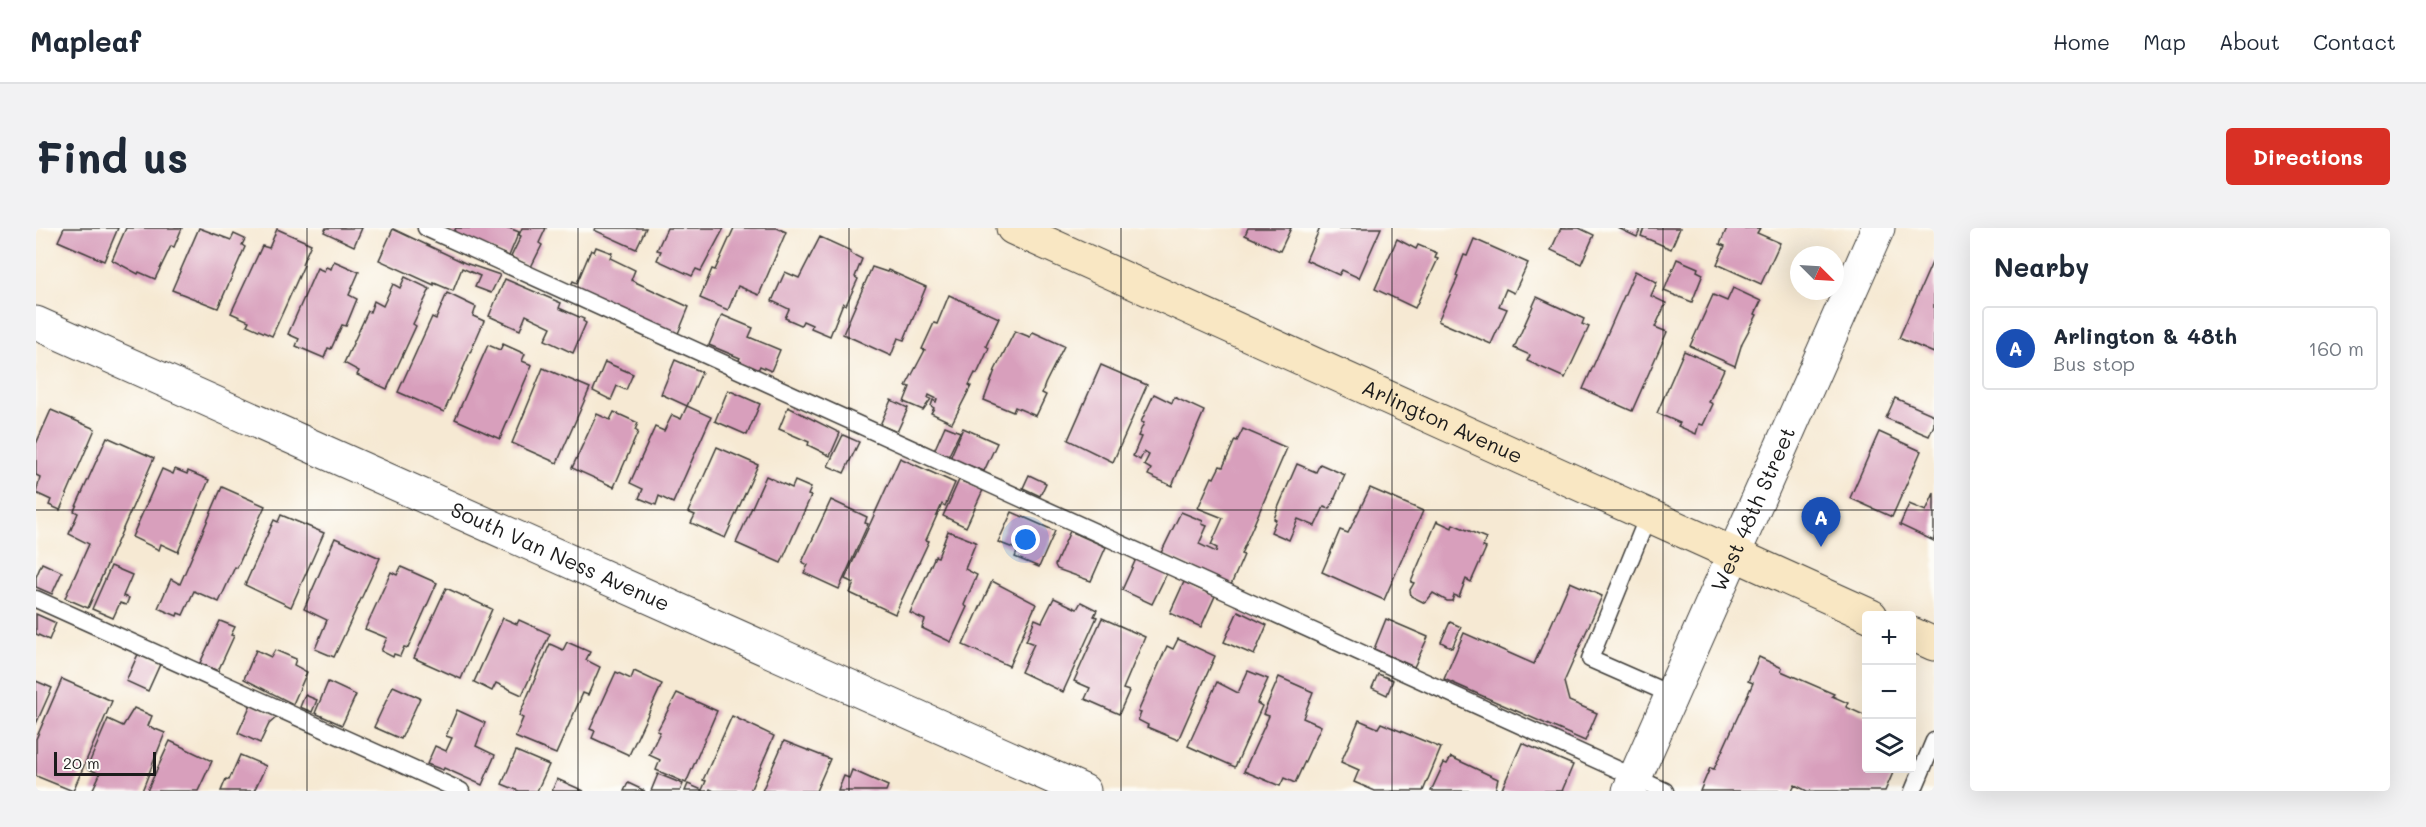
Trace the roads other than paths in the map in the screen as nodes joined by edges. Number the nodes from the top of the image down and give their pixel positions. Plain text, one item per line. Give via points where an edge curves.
1 (426, 228) edge
2 (1013, 228) edge
3 (1878, 228) edge
4 (36, 323) edge
5 (1648, 516) junction
6 (1733, 555) junction
7 (36, 599) edge
8 (1862, 611) edge
9 (1916, 636) edge
10 (1934, 644) edge
11 (1672, 695) junction
12 (1934, 741) edge
13 (1632, 784) edge
14 (461, 791) edge
15 (1084, 791) edge
16 (1665, 791) edge
17 (1913, 791) edge

1 - 13 lane
2 - 5 main road, Arlington Avenue
3 - 6 street, West 48th Street
4 - 15 street, South Van Ness Avenue
5 - 6 main road, Arlington Avenue
5 - 11 lane via 1590,659
6 - 8 main road, Arlington Avenue
6 - 11 street, West 48th Street
7 - 14 lane
9 - 10 main road
11 - 13 street, West 48th Street
12 - 17 lane
13 - 16 lane

